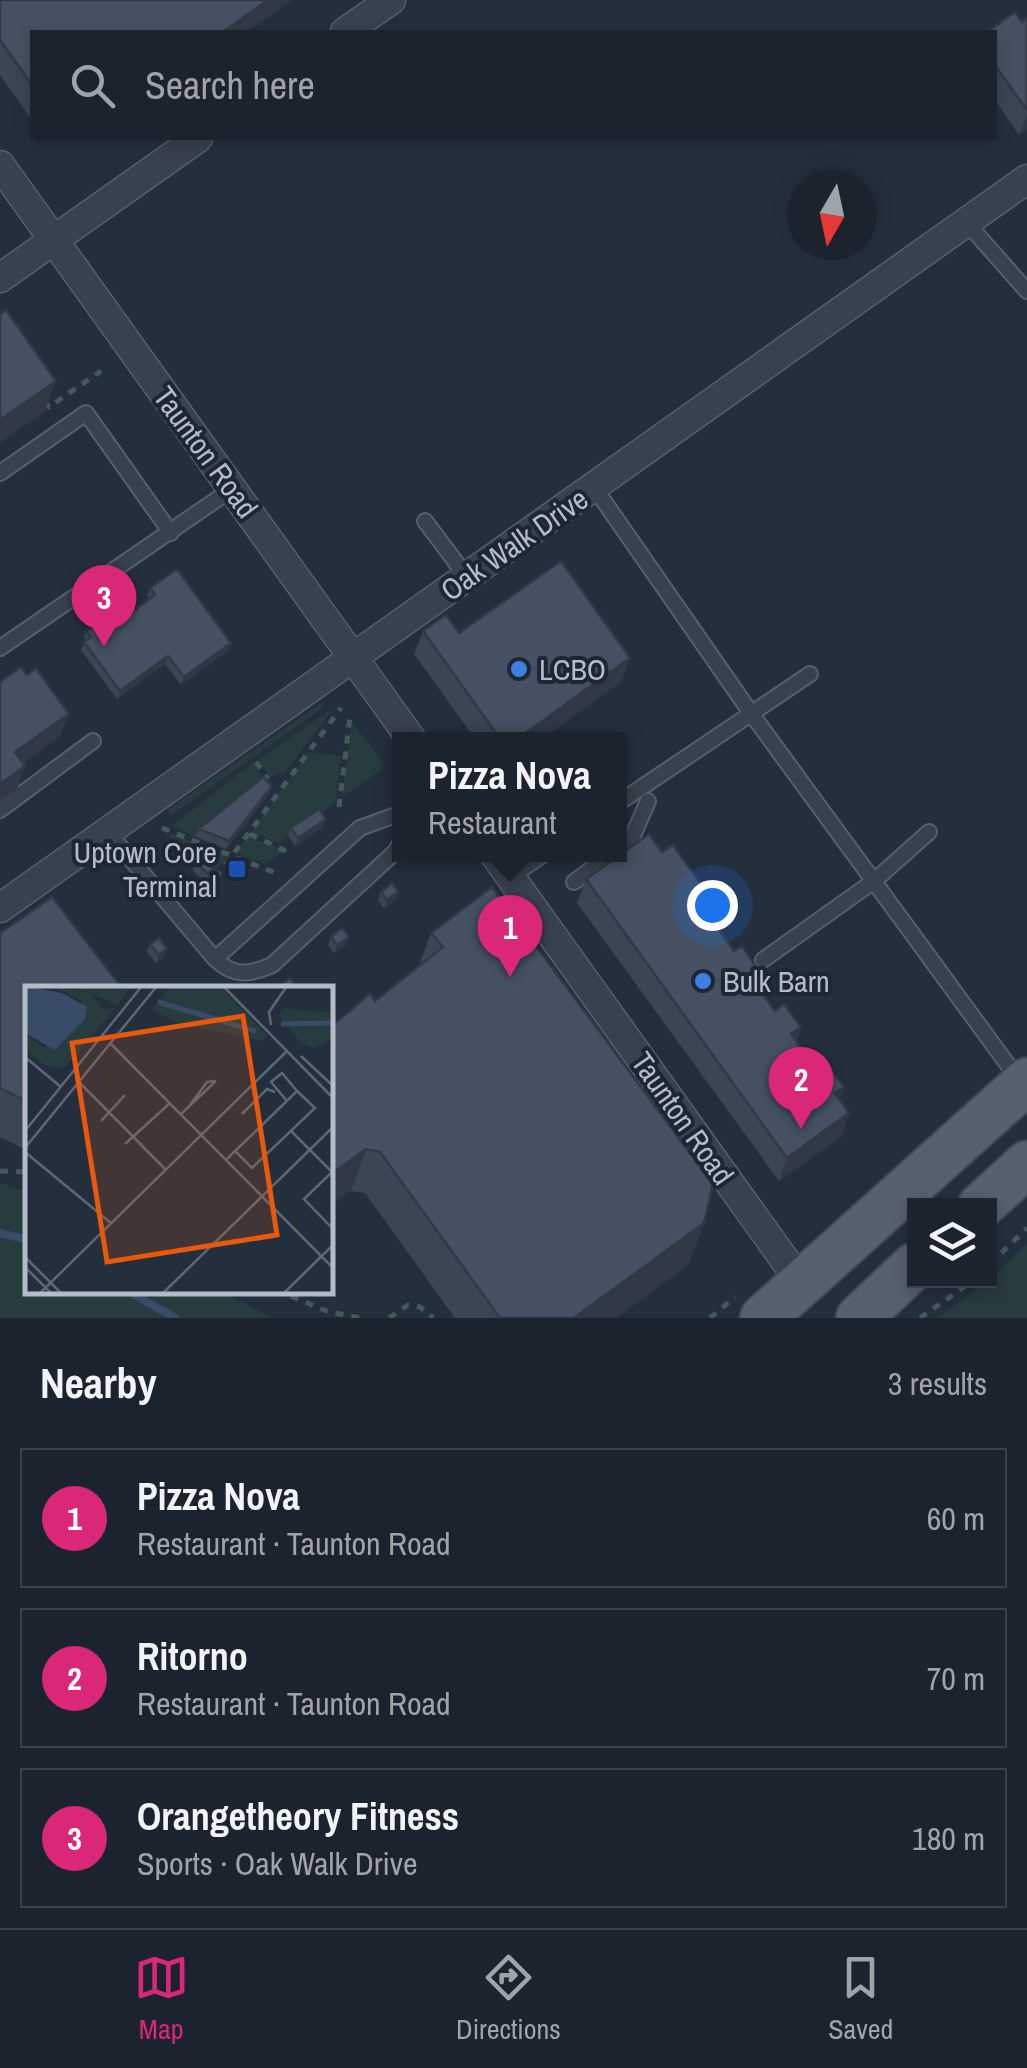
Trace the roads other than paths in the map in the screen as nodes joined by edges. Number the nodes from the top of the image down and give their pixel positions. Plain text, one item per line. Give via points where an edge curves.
1 (391, 0) edge
2 (349, 30) edge
3 (195, 140) edge
4 (0, 165) edge
5 (1027, 179) edge
6 (966, 222) junction
7 (54, 240) junction
8 (0, 278) edge
9 (1027, 292) edge
10 (0, 473) edge
11 (594, 487) junction
12 (232, 490) junction
13 (425, 521) dead end
14 (171, 533) junction
15 (467, 577) junction
16 (0, 648) edge
17 (353, 658) junction
18 (810, 674) dead end
19 (753, 716) junction
20 (406, 732) edge
21 (93, 741) dead end
22 (627, 797) edge
23 (648, 801) dead end
24 (0, 810) edge
25 (392, 816) edge
26 (107, 831) junction
27 (929, 832) dead end
28 (627, 842) edge
29 (392, 855) edge
30 (600, 862) edge
31 (502, 866) edge
32 (874, 881) junction
33 (574, 882) dead end
34 (0, 908) edge
35 (214, 959) junction
36 (762, 960) dead end
37 (1025, 1083) edge
38 (1027, 1164) edge
39 (990, 1198) edge
40 (907, 1273) edge
41 (802, 1284) junction
42 (752, 1304) edge
43 (859, 1318) edge

1 - 2 street
3 - 7 street
4 - 7 street, Taunton Road
5 - 6 street, Oak Walk Drive
6 - 9 lane
6 - 11 street, Oak Walk Drive
7 - 8 street
7 - 12 street, Taunton Road
10 - 14 lane via 86,413
11 - 15 street, Oak Walk Drive
11 - 19 lane
12 - 14 lane
12 - 17 street, Taunton Road
13 - 15 lane
14 - 16 lane
15 - 17 street, Oak Walk Drive
17 - 20 street, Taunton Road
17 - 26 street, Oak Walk Drive
18 - 19 lane
19 - 22 lane
19 - 32 lane
21 - 24 lane
23 - 28 lane
25 - 35 lane via 360,828
26 - 34 street, Oak Walk Drive
26 - 35 lane
27 - 32 lane
29 - 35 lane via 272,966 240,974
30 - 33 lane
31 - 41 street, Taunton Road via 684,1135
32 - 36 lane
32 - 37 lane
37 - 41 main road
38 - 39 main road
40 - 43 main road
41 - 42 main road

